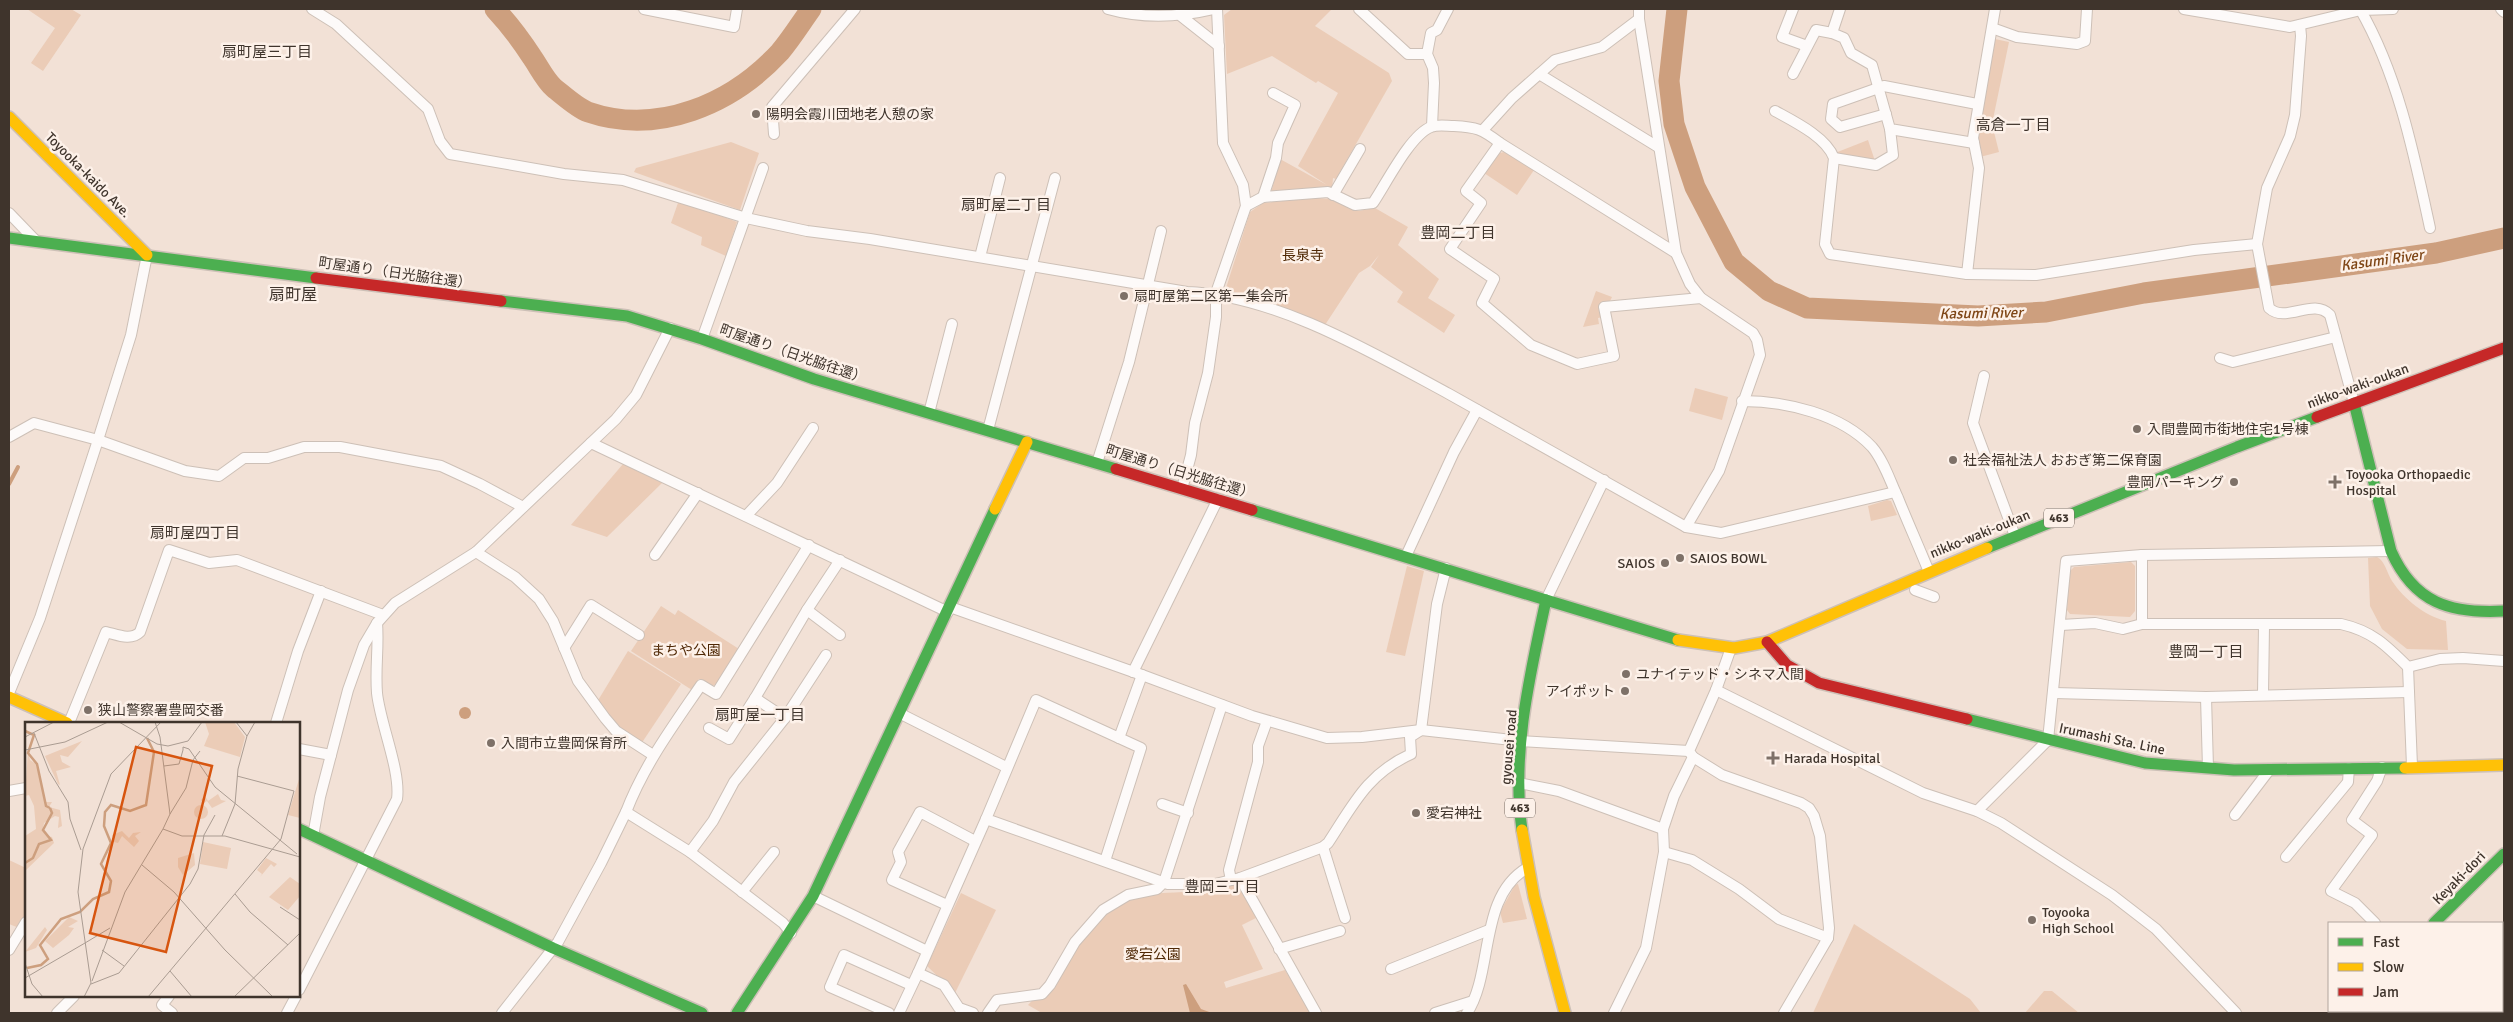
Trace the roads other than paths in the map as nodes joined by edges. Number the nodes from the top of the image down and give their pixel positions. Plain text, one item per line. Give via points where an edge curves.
1 (312, 9) edge
2 (644, 9) edge
3 (737, 9) edge
4 (855, 9) edge
5 (1108, 9) edge
6 (1216, 9) edge
7 (1359, 9) edge
8 (1448, 9) edge
9 (1793, 9) edge
10 (1840, 9) edge
11 (1995, 9) edge
12 (2086, 9) edge
13 (2184, 9) edge
14 (2361, 9) edge
15 (2393, 9) edge
16 (2501, 9) edge
17 (2213, 11) edge
18 (2504, 12) edge
19 (1639, 14) edge
20 (1182, 16) junction
21 (2300, 25) junction
22 (1992, 28) junction
23 (1832, 33) junction
24 (1218, 46) junction
25 (1807, 46) junction
26 (1427, 54) junction
27 (1539, 74) junction
28 (1792, 74) dead end
29 (1878, 89) junction
30 (1273, 93) dead end
31 (1977, 104) junction
32 (1775, 111) dead end
33 (1886, 114) junction
34 (9, 117) edge
35 (1432, 126) junction
36 (1890, 129) junction
37 (1483, 130) junction
38 (774, 134) dead end
39 (1500, 143) junction
40 (1974, 143) junction
41 (1658, 147) junction
42 (1360, 149) dead end
43 (1834, 158) junction
44 (763, 168) dead end
45 (1000, 178) dead end
46 (1055, 178) dead end
47 (1333, 195) junction
48 (1263, 197) junction
49 (1246, 206) junction
50 (9, 213) edge
51 (746, 218) junction
52 (2430, 228) dead end
53 (1161, 231) dead end
54 (9, 238) edge
55 (36, 242) junction
56 (2258, 247) junction
57 (1676, 253) junction
58 (147, 255) junction
59 (980, 257) junction
60 (1033, 266) junction
61 (1967, 274) junction
62 (1148, 285) junction
63 (1216, 293) junction
64 (1701, 298) junction
65 (952, 324) dead end
66 (670, 328) junction
67 (2336, 336) junction
68 (702, 339) junction
69 (2504, 348) edge
70 (2220, 358) dead end
71 (1984, 376) dead end
72 (1742, 400) junction
73 (2354, 404) junction
74 (1477, 410) junction
75 (929, 413) junction
76 (813, 428) dead end
77 (988, 430) junction
78 (9, 437) edge
79 (98, 440) junction
80 (1027, 442) junction
81 (592, 443) junction
82 (1096, 463) junction
83 (1604, 480) junction
84 (1182, 489) junction
85 (1895, 492) junction
86 (698, 493) junction
87 (1218, 499) junction
88 (523, 507) junction
89 (746, 516) junction
90 (1686, 527) junction
91 (2015, 536) junction
92 (809, 545) junction
93 (2391, 551) junction
94 (476, 552) junction
95 (655, 554) dead end
96 (2142, 555) junction
97 (1406, 556) junction
98 (840, 560) junction
99 (1446, 568) junction
100 (1930, 572) junction
101 (1915, 590) dead end
102 (321, 591) junction
103 (1934, 597) dead end
104 (1546, 600) junction
105 (807, 610) junction
106 (949, 610) junction
107 (2504, 611) edge
108 (380, 619) junction
109 (2142, 624) junction
110 (2061, 626) junction
111 (2264, 626) junction
112 (639, 635) dead end
113 (840, 635) dead end
114 (1767, 642) junction
115 (564, 648) junction
116 (1731, 648) junction
117 (826, 654) dead end
118 (2504, 661) edge
119 (2408, 666) junction
120 (1137, 673) junction
121 (1716, 690) junction
122 (2409, 692) junction
123 (9, 693) edge
124 (2054, 693) junction
125 (2263, 694) junction
126 (2206, 697) junction
127 (9, 698) edge
128 (755, 698) junction
129 (1222, 705) junction
130 (899, 713) junction
131 (785, 718) junction
132 (1267, 721) junction
133 (66, 722) edge
134 (68, 722) edge
135 (276, 722) edge
136 (709, 728) dead end
137 (1421, 730) junction
138 (1118, 738) junction
139 (2048, 740) junction
140 (1521, 741) junction
141 (300, 749) edge
142 (1691, 754) junction
143 (331, 755) junction
144 (653, 755) junction
145 (2504, 765) edge
146 (2412, 766) junction
147 (1006, 767) junction
148 (2382, 767) junction
149 (2208, 768) junction
150 (2349, 768) junction
151 (2270, 769) junction
152 (1519, 783) junction
153 (25, 788) edge
154 (9, 791) edge
155 (1162, 804) dead end
156 (1977, 811) junction
157 (626, 812) junction
158 (1188, 812) junction
159 (2235, 814) dead end
160 (986, 819) junction
161 (1663, 829) junction
162 (300, 830) edge
163 (313, 836) junction
164 (975, 841) junction
165 (1322, 847) junction
166 (690, 852) junction
167 (774, 852) dead end
168 (1664, 852) junction
169 (2504, 854) edge
170 (2286, 857) dead end
171 (365, 860) junction
172 (1105, 860) junction
173 (1527, 868) junction
174 (1236, 879) junction
175 (1164, 882) junction
176 (742, 892) junction
177 (813, 896) junction
178 (947, 905) junction
179 (1345, 918) dead end
180 (2375, 922) edge
181 (2435, 922) edge
182 (25, 924) edge
183 (1489, 930) junction
184 (1340, 931) dead end
185 (791, 933) junction
186 (1828, 938) junction
187 (552, 948) junction
188 (1279, 948) junction
189 (9, 950) edge
190 (927, 951) junction
191 (1391, 969) dead end
192 (918, 973) junction
193 (912, 986) junction
194 (300, 988) edge
195 (73, 997) edge
196 (168, 997) edge
197 (295, 997) edge
198 (1473, 1001) junction
199 (57, 1013) edge
200 (172, 1013) edge
201 (287, 1013) edge
202 (502, 1013) edge
203 (702, 1013) edge
204 (737, 1013) edge
205 (889, 1013) edge
206 (899, 1013) edge
207 (973, 1013) edge
208 (988, 1013) edge
209 (1316, 1013) edge
210 (1435, 1013) edge
211 (1467, 1013) edge
212 (1565, 1013) edge
213 (1614, 1013) edge
214 (1784, 1013) edge
215 (2236, 1013) edge

1 - 51 street via 336,24 428,109 440,141 450,154 564,174 623,180
2 - 3 street via 734,27
4 - 38 street via 772,107
5 - 20 street via 1123,13
6 - 20 street
6 - 24 street
7 - 26 street via 1408,54
8 - 26 street via 1437,30 1431,34
9 - 25 street via 1782,37
10 - 23 street
11 - 22 street
12 - 22 street via 2085,42 2077,44 2017,37
13 - 17 street
14 - 15 street
14 - 21 street
14 - 52 street via 2392,79
16 - 18 street
17 - 21 street via 2290,27
19 - 27 street via 1612,42 1555,60
19 - 41 street
20 - 24 street
21 - 56 street via 2295,115 2290,136 2267,188
22 - 31 street
23 - 25 street via 1816,30
23 - 29 street via 1844,38 1851,53 1872,65
24 - 49 street via 1223,143 1242,185
25 - 28 street
26 - 35 street via 1433,68
27 - 37 street
27 - 41 street
29 - 31 street via 1884,86
29 - 33 street
29 - 33 street via 1833,104 1831,119 1840,127
30 - 48 street via 1296,105 1278,143
31 - 40 street
32 - 43 street via 1830,148
33 - 36 street
34 - 58 main road, Toyooka-kaido Ave.
35 - 37 street
35 - 47 street via 1412,144 1373,203 1355,205
36 - 40 street
36 - 43 street via 1894,155 1876,165
37 - 39 street
39 - 57 street
39 - 64 street via 1466,191 1481,203 1450,249 1494,279 1482,302 1531,345 1577,364 1614,356 1604,307
40 - 61 street via 1979,168
41 - 57 street
42 - 47 street
43 - 61 street via 1825,244 1830,254
44 - 51 street
45 - 59 street
46 - 60 street
47 - 48 street via 1328,192
48 - 49 street
49 - 63 street
50 - 55 street
51 - 59 street via 807,231
51 - 68 street
53 - 62 street
54 - 55 main road, 町屋通り（日光脇往還）
55 - 58 main road, 町屋通り（日光脇往還）
56 - 61 street via 2194,250 2036,276
56 - 67 street via 2268,308 2279,314 2324,309 2330,315
57 - 64 street via 1690,284
58 - 66 main road, 町屋通り（日光脇往還） via 487,300 582,309
58 - 79 street via 131,335
59 - 60 street
60 - 62 street
60 - 77 street
62 - 63 street
62 - 82 street via 1130,362
63 - 74 street via 1284,314 1339,337
63 - 84 street via 1208,373
64 - 72 street via 1753,333 1757,340 1760,355
65 - 75 street
66 - 68 main road, 町屋通り（日光脇往還）
66 - 81 street via 636,394
67 - 70 street via 2233,362
67 - 73 street
68 - 75 main road, 町屋通り（日光脇往還） via 814,380
69 - 73 main road, nikko-waki-oukan / 463
71 - 91 street via 1973,423
72 - 85 street via 1769,401 1803,408 1859,435 1881,460
72 - 90 street via 1719,471
73 - 91 main road, nikko-waki-oukan / 463
73 - 93 main road
74 - 83 street
74 - 97 street
75 - 77 main road, 町屋通り（日光脇往還）
76 - 89 street via 777,483
77 - 80 main road, 町屋通り（日光脇往還）
78 - 79 street via 34,424
79 - 88 street via 185,471 219,476 244,458 268,458 304,447 340,447 441,466
79 - 123 street via 40,618
80 - 82 main road, 町屋通り（日光脇往還）
80 - 106 main road
81 - 86 street
81 - 88 street
82 - 84 main road, 町屋通り（日光脇往還）
83 - 90 street
83 - 104 street
84 - 87 main road, 町屋通り（日光脇往還）
85 - 90 street via 1721,533
85 - 100 street
86 - 89 street
86 - 95 street
87 - 97 main road, 町屋通り（日光脇往還）
87 - 120 street
88 - 94 street
89 - 92 street
91 - 100 main road, nikko-waki-oukan / 463
92 - 98 street
92 - 144 street via 716,694 701,685
93 - 96 street
93 - 107 main road via 2407,580 2435,603 2458,611
94 - 108 street via 396,602
94 - 115 street via 515,577 539,599
96 - 109 street
96 - 110 street via 2066,561
97 - 99 main road, 町屋通り（日光脇往還）
98 - 105 street
98 - 106 street
99 - 104 main road, 町屋通り（日光脇往還）
99 - 137 street via 1437,604
100 - 114 main road, nikko-waki-oukan / 463
101 - 103 street
102 - 108 street
102 - 134 street via 237,560 209,563 169,550 140,632 129,637 106,632
102 - 135 street
104 - 116 main road, nikko-waki-oukan / 463 via 1695,643
104 - 140 main road, gyousei road / 463
105 - 113 street
105 - 128 street
106 - 120 street
106 - 130 main road
108 - 143 street via 354,672
108 - 171 street via 377,693 397,794
109 - 110 street via 2123,629 2095,623
109 - 111 street
110 - 124 street
111 - 119 street via 2341,624 2357,628 2377,638
111 - 125 street
112 - 115 street via 591,605
114 - 116 main road, nikko-waki-oukan / 463
114 - 139 main road, Irumashi Sta. Line via 1787,665 1819,683
115 - 144 street via 578,681 610,725
116 - 121 street
117 - 131 street
118 - 119 street via 2440,659
119 - 122 street
120 - 129 street
120 - 138 street
121 - 142 street
121 - 156 street via 1923,793
122 - 125 street
122 - 146 street
124 - 126 street
124 - 139 street
125 - 126 street
126 - 149 street
127 - 133 main road
128 - 131 street
128 - 136 street via 728,739
129 - 132 street
129 - 158 street
130 - 147 street
130 - 177 main road
131 - 166 street via 734,782
132 - 137 street via 1327,738 1362,738
132 - 174 street via 1258,746 1258,762 1229,870
137 - 140 street
137 - 165 street via 1410,737 1411,754 1381,770 1328,844
138 - 147 street via 1036,700
138 - 172 street via 1141,748
139 - 149 main road, Irumashi Sta. Line via 2145,763
139 - 156 street
140 - 142 street
140 - 152 main road, gyousei road / 463
141 - 143 street
142 - 161 street
142 - 186 street via 1722,775 1809,808 1818,826 1822,847
143 - 163 street
144 - 157 street
145 - 146 main road, Irumashi Sta. Line
146 - 148 main road, Irumashi Sta. Line
147 - 160 street
148 - 150 main road, Irumashi Sta. Line
148 - 180 street via 2377,781 2352,820 2372,835 2331,891 2354,903
149 - 151 main road, Irumashi Sta. Line
150 - 151 main road, Irumashi Sta. Line
150 - 170 street via 2348,782
151 - 159 street
152 - 161 street via 1559,791
152 - 173 main road, gyousei road / 463
153 - 154 street
155 - 158 street
156 - 215 street via 2112,895 2156,929
157 - 166 street
157 - 187 street via 582,900
158 - 175 street
160 - 164 street
160 - 172 street
161 - 168 street
162 - 163 main road
163 - 171 main road
164 - 178 street
164 - 178 street via 920,812 898,852 901,862 892,880
165 - 174 street
165 - 179 street
166 - 176 street
167 - 176 street
168 - 186 street via 1692,860 1779,919
168 - 213 street via 1646,948
169 - 181 main road, Keyaki-dori
171 - 187 main road
171 - 194 street
172 - 175 street
173 - 183 street via 1511,882
173 - 212 main road, gyousei road / 463
174 - 175 street via 1215,884
174 - 188 street
175 - 208 street via 1157,888 1128,896 1103,910 1075,942 1042,994 997,1000
176 - 185 street via 783,923
177 - 185 main road
177 - 190 street
178 - 190 street
182 - 189 street
183 - 191 street
183 - 198 street
184 - 188 street
185 - 204 main road
186 - 214 street
187 - 202 street
187 - 203 main road
188 - 209 street
190 - 192 street
192 - 193 street
192 - 207 street via 944,985 959,1008
193 - 205 street via 844,955 830,987
193 - 206 street
195 - 199 street
196 - 200 street via 162,1004
197 - 201 street
198 - 210 street
198 - 211 street

